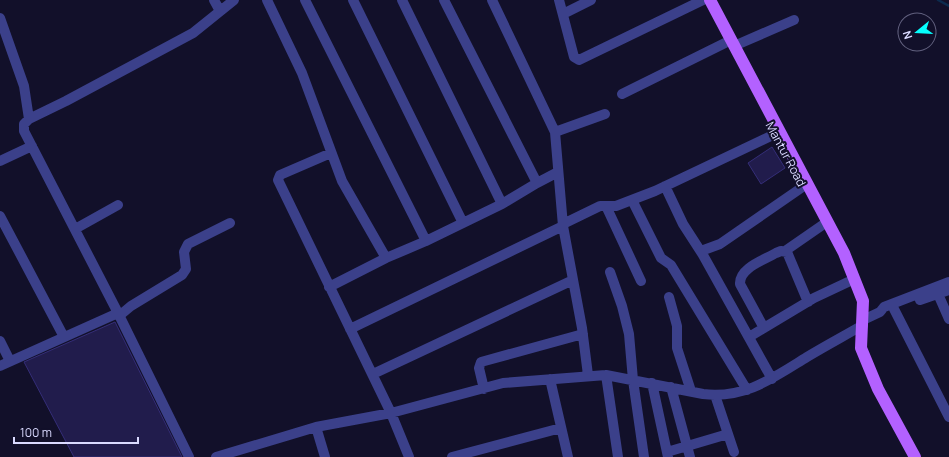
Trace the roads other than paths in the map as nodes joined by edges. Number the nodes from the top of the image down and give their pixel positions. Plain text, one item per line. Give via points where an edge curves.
1 (214, 0) edge
2 (234, 0) edge
3 (267, 0) edge
4 (305, 0) edge
5 (353, 0) edge
6 (402, 0) edge
7 (444, 0) edge
8 (492, 0) edge
9 (559, 0) edge
10 (591, 0) edge
11 (703, 0) edge
12 (710, 0) edge
13 (220, 11) junction
14 (563, 14) junction
15 (0, 18) edge
16 (794, 20) dead end
17 (730, 44) junction
18 (622, 94) dead end
19 (605, 114) dead end
20 (29, 119) junction
21 (555, 132) junction
22 (775, 134) junction
23 (32, 146) junction
24 (331, 153) junction
25 (0, 161) edge
26 (558, 172) junction
27 (537, 183) junction
28 (665, 186) junction
29 (804, 186) junction
30 (632, 200) junction
31 (502, 204) junction
32 (118, 205) dead end
33 (606, 206) junction
34 (0, 216) edge
35 (230, 223) dead end
36 (463, 223) junction
37 (824, 224) junction
38 (563, 225) junction
39 (74, 229) junction
40 (426, 240) junction
41 (701, 251) junction
42 (785, 251) junction
43 (386, 258) junction
44 (610, 272) dead end
45 (573, 280) junction
46 (641, 281) dead end
47 (848, 282) junction
48 (949, 282) edge
49 (329, 287) junction
50 (949, 290) edge
51 (938, 294) junction
52 (669, 297) dead end
53 (808, 302) junction
54 (894, 309) junction
55 (880, 312) junction
56 (119, 314) junction
57 (862, 318) junction
58 (949, 319) edge
59 (764, 328) junction
60 (350, 329) junction
61 (583, 334) junction
62 (64, 337) junction
63 (748, 337) junction
64 (0, 341) edge
65 (10, 361) junction
66 (0, 366) edge
67 (373, 374) junction
68 (606, 375) junction
69 (588, 376) junction
70 (550, 378) junction
71 (772, 379) junction
72 (633, 380) junction
73 (652, 384) junction
74 (671, 387) junction
75 (484, 389) junction
76 (747, 390) junction
77 (691, 391) junction
78 (715, 395) junction
79 (391, 413) junction
80 (949, 417) edge
81 (316, 427) junction
82 (561, 428) junction
83 (728, 434) junction
84 (687, 446) junction
85 (734, 452) dead end
86 (668, 454) edge
87 (189, 457) edge
88 (216, 457) edge
89 (324, 457) edge
90 (409, 457) edge
91 (452, 457) edge
92 (568, 457) edge
93 (618, 457) edge
94 (644, 457) edge
95 (690, 457) edge
96 (915, 457) edge

1 - 13 street
2 - 13 street
3 - 24 street via 302,73
4 - 40 street
5 - 36 street
6 - 31 street
7 - 27 street
8 - 21 street
9 - 14 street
10 - 14 street
11 - 14 street via 579,60 574,57
11 - 17 main road, Mantur Road
12 - 17 main road, Mantur Road
13 - 20 street via 193,33
15 - 20 street via 24,86
16 - 17 street
17 - 18 street
17 - 22 main road, Mantur Road
17 - 57 main road, Mantur Road via 838,240 863,301
19 - 21 street
20 - 23 street via 24,124 24,131
21 - 26 street
22 - 28 street
22 - 29 main road, Mantur Road
23 - 25 street
23 - 39 street
24 - 43 street via 342,181
24 - 49 street via 280,175 278,180
26 - 27 street
26 - 38 street
27 - 31 street
28 - 30 street
28 - 41 street via 683,224
29 - 37 main road, Mantur Road
29 - 41 street via 720,244
30 - 33 street via 616,206
30 - 76 street via 660,258 670,265
31 - 36 street
32 - 39 street
33 - 38 street via 600,206
33 - 46 street
34 - 62 street
35 - 56 street via 188,244 184,252 186,270 182,275
36 - 40 street
37 - 42 street
37 - 47 main road, Mantur Road
38 - 45 street
38 - 60 street
39 - 56 street
40 - 43 street
41 - 63 street
42 - 53 street via 789,255
42 - 59 street via 776,253 747,270 740,280
43 - 49 street
44 - 72 street via 630,334
45 - 61 street
45 - 67 street
47 - 53 street
47 - 57 main road, Mantur Road
48 - 55 street via 884,307
49 - 60 street
50 - 51 street
51 - 54 street
51 - 58 street
52 - 77 street via 677,326 677,348
53 - 59 street
54 - 55 street
54 - 80 street
55 - 57 street
56 - 62 street
56 - 87 street
57 - 71 street
57 - 96 main road, Mantur Road via 861,348 878,389
59 - 63 street
60 - 67 street
61 - 69 street
61 - 75 street via 481,362 479,368
62 - 65 street
63 - 71 street
64 - 65 street
65 - 66 street
67 - 79 street
68 - 69 street
68 - 72 street
68 - 93 street
69 - 70 street
70 - 75 street via 503,383
70 - 82 street
71 - 76 street
72 - 73 street
72 - 94 street
73 - 74 street
73 - 86 street
74 - 77 street
74 - 84 street
75 - 79 street
76 - 78 street via 736,394
77 - 78 street
78 - 83 street
79 - 81 street
79 - 90 street
81 - 88 street
81 - 89 street
82 - 91 street
82 - 92 street
83 - 84 street
83 - 85 street
84 - 86 street
84 - 95 street

